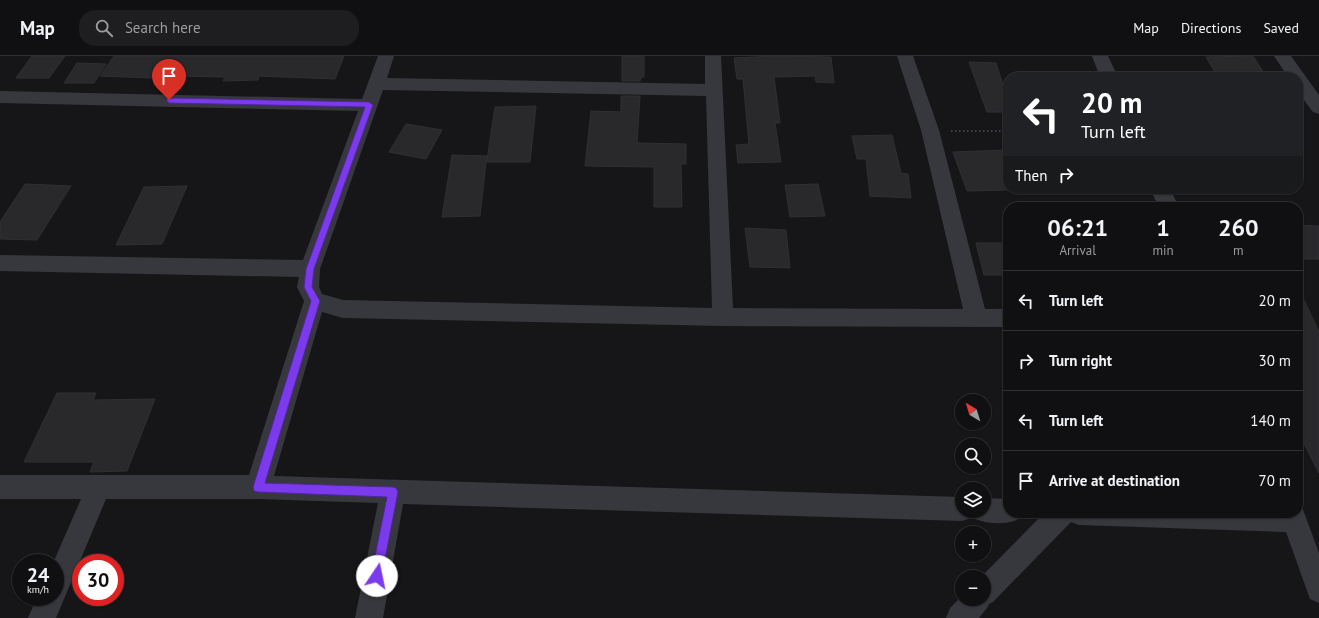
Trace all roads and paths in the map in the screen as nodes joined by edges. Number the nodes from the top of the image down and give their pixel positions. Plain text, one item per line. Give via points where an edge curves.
1 (386, 56) edge
2 (713, 56) edge
3 (904, 56) edge
4 (1100, 56) edge
5 (1282, 56) edge
6 (1107, 72) edge
7 (1293, 72) edge
8 (377, 84) junction
9 (1303, 86) edge
10 (714, 90) junction
11 (0, 97) edge
12 (369, 105) junction
13 (1319, 108) edge
14 (930, 130) junction
15 (1003, 131) edge
16 (0, 263) edge
17 (310, 269) junction
18 (315, 301) junction
19 (723, 317) junction
20 (976, 318) junction
21 (1003, 318) edge
22 (0, 487) edge
23 (99, 487) junction
24 (258, 487) junction
25 (393, 492) junction
26 (955, 509) edge
27 (991, 510) edge
28 (1003, 511) edge
29 (1057, 518) edge
30 (1294, 518) edge
31 (64, 567) edge
32 (991, 586) edge
33 (1319, 590) edge
34 (47, 606) edge
35 (971, 606) edge
36 (42, 618) edge
37 (369, 618) edge
38 (960, 618) edge

1 - 8 street
2 - 10 street
3 - 14 street
4 - 6 street
5 - 7 street
8 - 10 street
8 - 12 street
9 - 13 street
10 - 19 street
11 - 12 street
12 - 17 street
14 - 15 path
14 - 20 street
16 - 17 street
17 - 18 street via 308,287
18 - 19 street via 343,309
18 - 24 street
19 - 20 street
20 - 21 street
22 - 23 street
23 - 24 street
23 - 31 street
24 - 25 street
25 - 26 street
25 - 37 street
27 - 28 street
29 - 32 street
30 - 33 street
34 - 36 street
35 - 38 street

